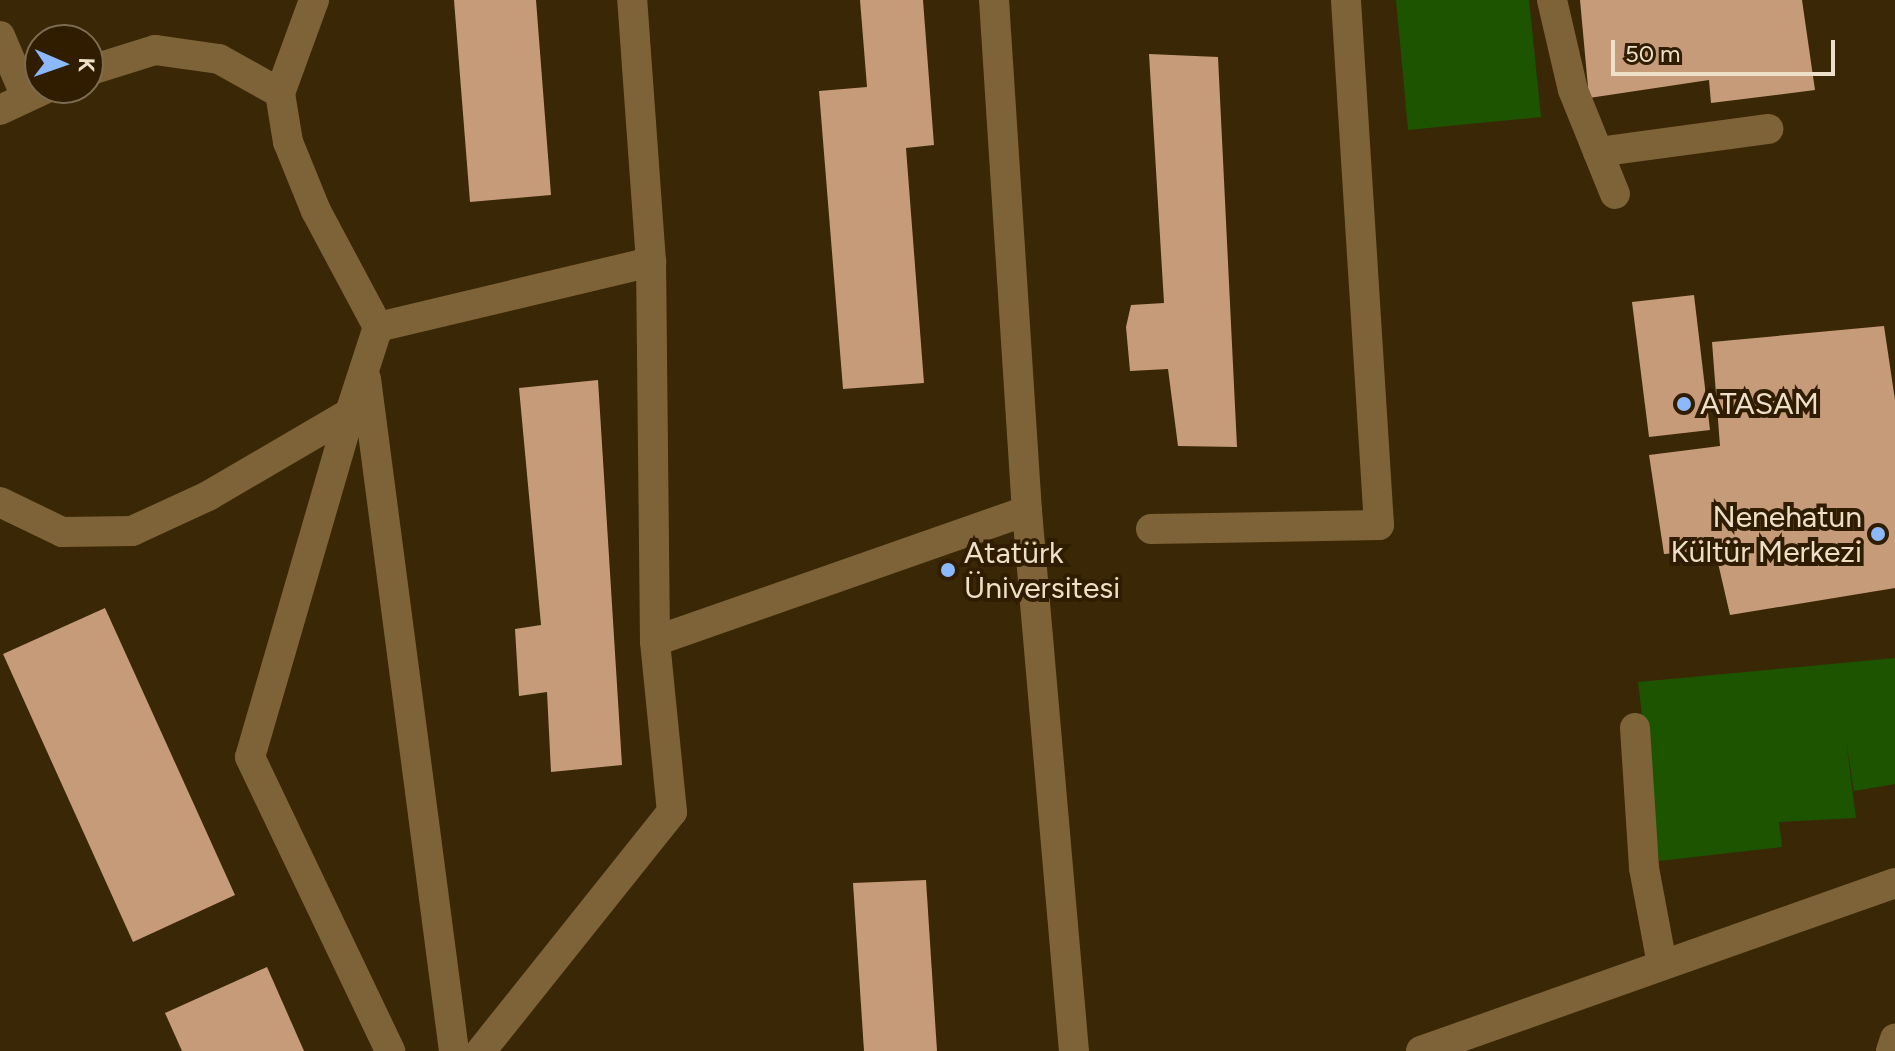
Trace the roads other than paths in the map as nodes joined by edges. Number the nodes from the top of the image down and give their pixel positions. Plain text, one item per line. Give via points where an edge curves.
1 (314, 0) edge
2 (632, 0) edge
3 (994, 0) edge
4 (1346, 0) edge
5 (1552, 0) edge
6 (0, 36) edge
7 (104, 66) edge
8 (280, 93) junction
9 (24, 98) edge
10 (1768, 129) dead end
11 (1598, 152) junction
12 (1615, 194) dead end
13 (651, 262) junction
14 (378, 327) junction
15 (365, 377) junction
16 (350, 413) junction
17 (0, 502) edge
18 (1027, 511) junction
19 (1151, 529) dead end
20 (655, 641) junction
21 (1635, 728) dead end
22 (1895, 883) edge
23 (1662, 964) junction
24 (1895, 1039) edge
25 (390, 1051) edge
26 (454, 1051) edge
27 (481, 1051) edge
28 (1074, 1051) edge
29 (1421, 1051) edge
30 (1891, 1051) edge

1 - 8 street
2 - 13 street
3 - 18 street
4 - 19 street via 1379,525
5 - 11 street via 1573,90
6 - 9 street
7 - 8 street via 155,50 219,59
8 - 14 street via 288,142 316,211
10 - 11 street
11 - 12 street
13 - 14 street
13 - 20 street
14 - 15 street
15 - 16 street
15 - 26 street
16 - 17 street via 208,496 132,531 62,532
16 - 25 street via 250,757
18 - 20 street
18 - 28 street
20 - 27 street via 672,812
21 - 23 street via 1644,868
22 - 23 street
23 - 29 street
24 - 30 street

